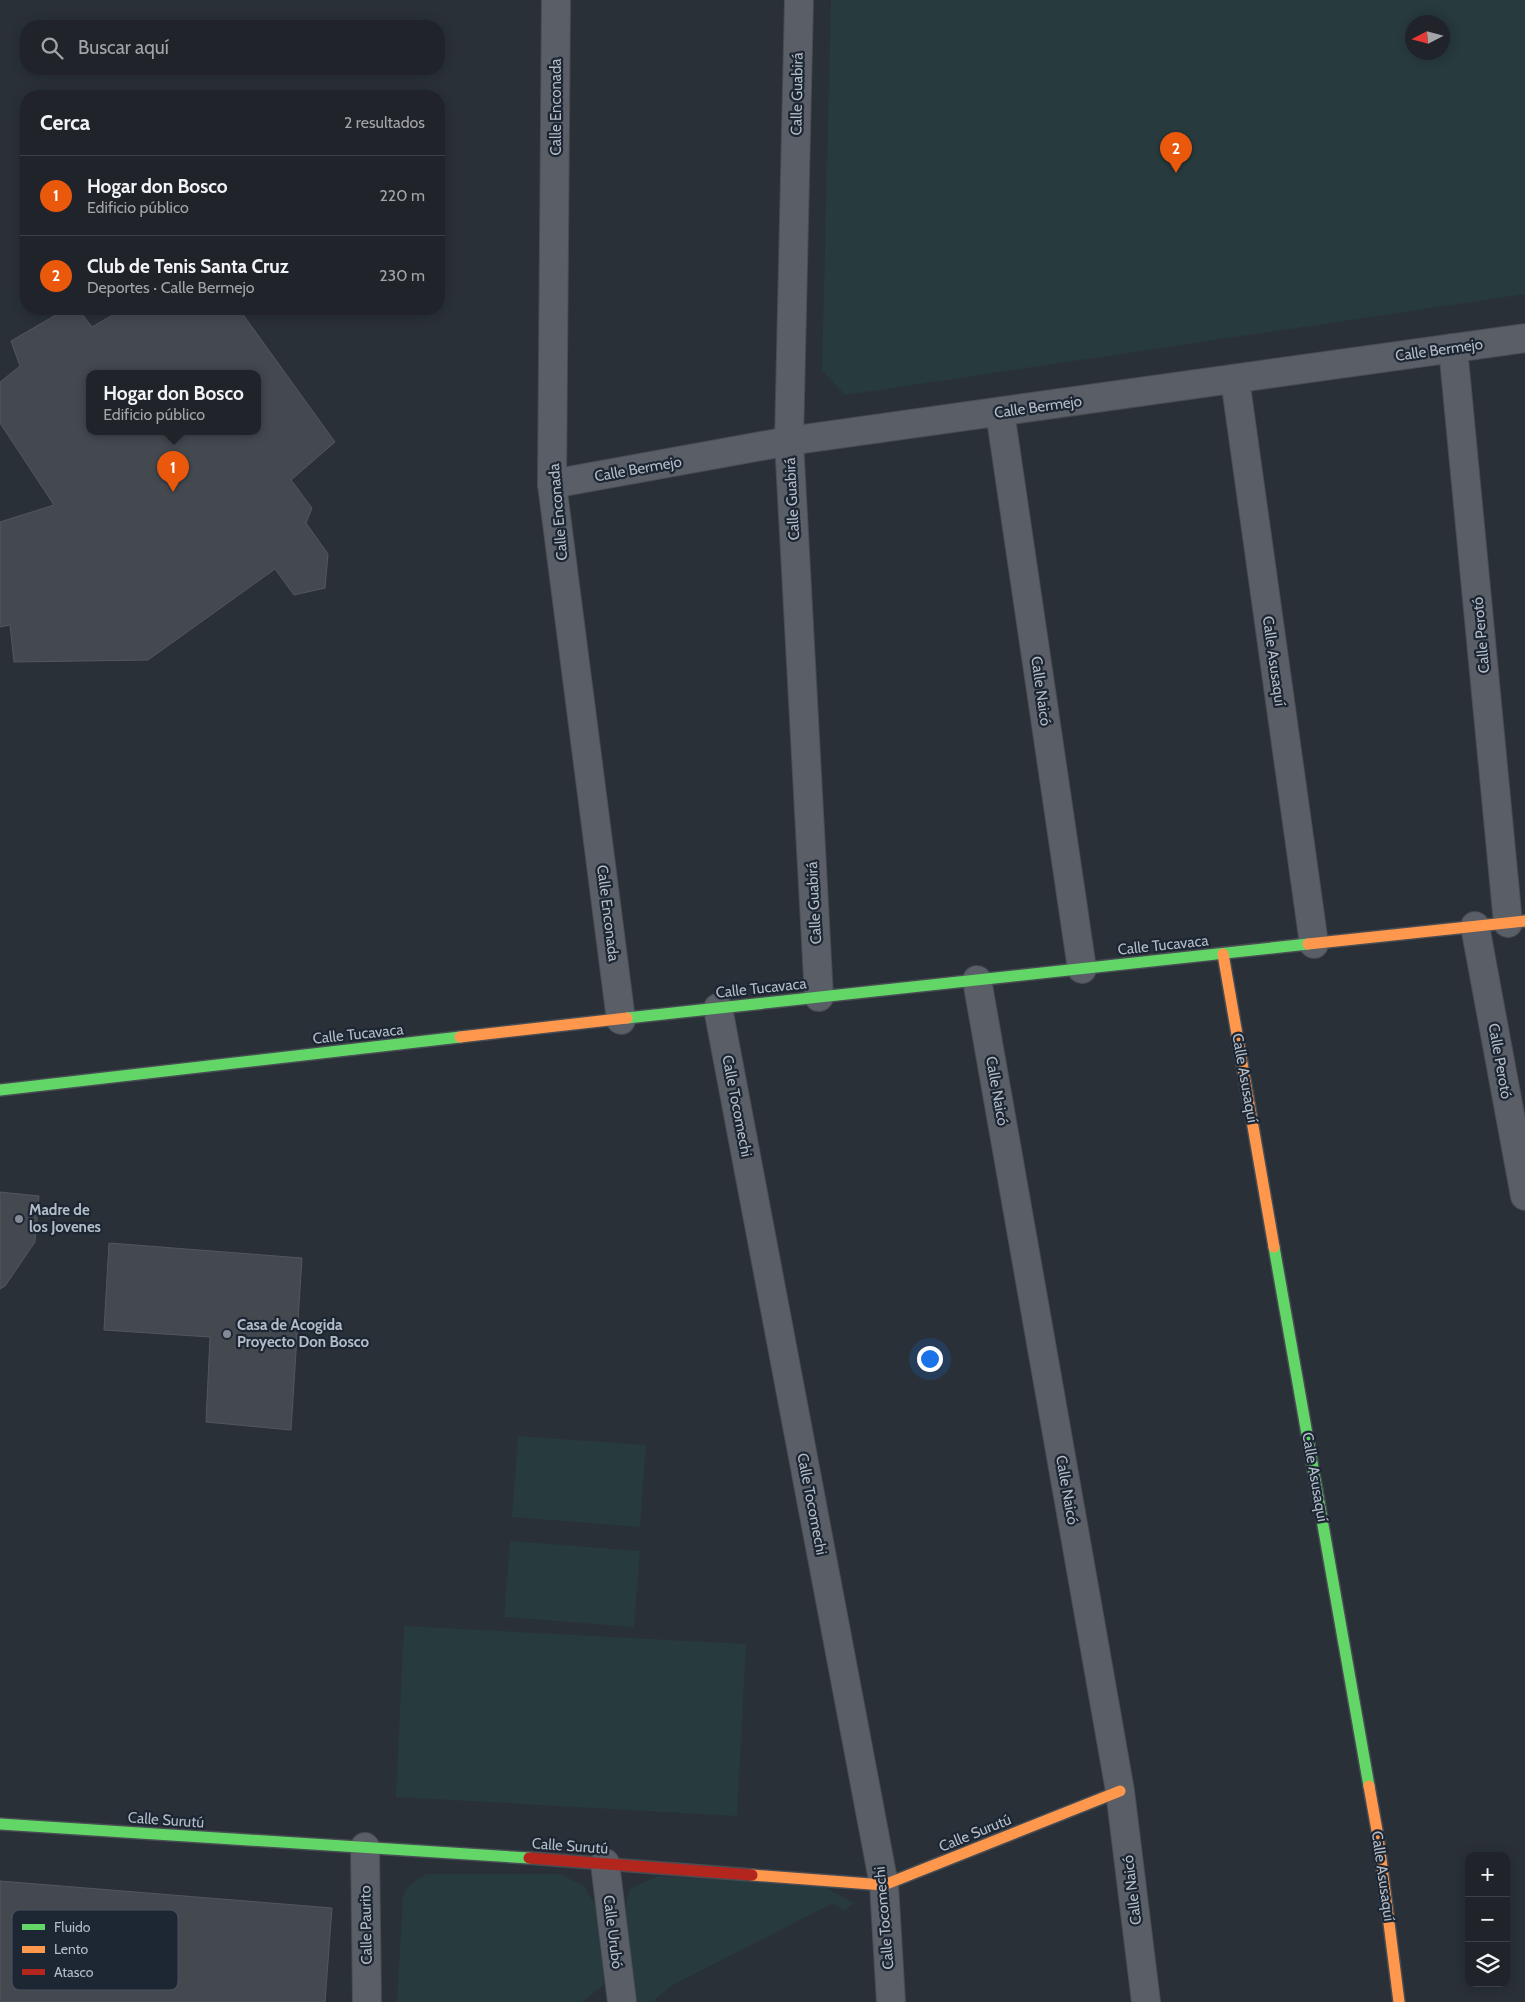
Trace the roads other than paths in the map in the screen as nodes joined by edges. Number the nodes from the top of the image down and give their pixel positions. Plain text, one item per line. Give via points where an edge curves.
1 (556, 0) edge
2 (799, 0) edge
3 (1525, 338) edge
4 (1453, 348) junction
5 (1235, 378) junction
6 (1000, 412) junction
7 (789, 442) junction
8 (552, 484) junction
9 (1517, 922) edge
10 (1475, 926) junction
11 (1314, 944) junction
12 (1223, 954) junction
13 (1082, 969) junction
14 (977, 980) junction
15 (819, 997) junction
16 (718, 1008) junction
17 (621, 1020) junction
18 (0, 1090) edge
19 (1525, 1196) edge
20 (1120, 1791) junction
21 (0, 1824) edge
22 (365, 1848) junction
23 (605, 1863) junction
24 (884, 1885) junction
25 (367, 2002) edge
26 (622, 2002) edge
27 (891, 2002) edge
28 (1146, 2002) edge
29 (1399, 2002) edge

1 - 8 street, Calle Enconada
2 - 7 street, Calle Guabirá
3 - 4 street, Calle Bermejo
4 - 5 street, Calle Bermejo
4 - 9 street, Calle Perotó
5 - 6 street, Calle Bermejo
5 - 11 street, Calle Asusaquí
6 - 7 street, Calle Bermejo
6 - 13 street, Calle Naicó
7 - 8 street, Calle Bermejo
7 - 15 street, Calle Guabirá
8 - 17 street, Calle Enconada
9 - 10 street, Calle Tucavaca
10 - 11 street, Calle Tucavaca
10 - 19 street, Calle Perotó
11 - 12 street, Calle Tucavaca
12 - 13 street, Calle Tucavaca
12 - 29 street, Calle Asusaquí via 1376,1826
13 - 14 street, Calle Tucavaca
14 - 15 street, Calle Tucavaca
14 - 20 street, Calle Naicó
15 - 16 street, Calle Tucavaca
16 - 17 street, Calle Tucavaca
16 - 24 street, Calle Tocomechi
17 - 18 street, Calle Tucavaca
20 - 24 street, Calle Surutú
20 - 28 street, Calle Naicó
21 - 22 street, Calle Surutú
22 - 23 street, Calle Surutú
22 - 25 street, Calle Paurito
23 - 24 street, Calle Surutú
23 - 26 street, Calle Urubó
24 - 27 street, Calle Tocomechi

